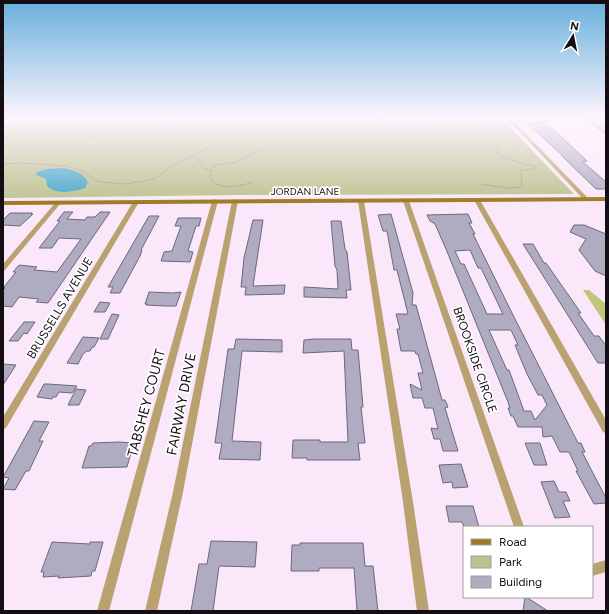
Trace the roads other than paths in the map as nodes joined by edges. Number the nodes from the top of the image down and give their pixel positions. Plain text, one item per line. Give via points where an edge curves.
1 (535, 146) edge
2 (586, 199) junction
3 (606, 199) edge
4 (476, 200) junction
5 (215, 201) junction
6 (235, 201) junction
7 (361, 201) junction
8 (406, 201) junction
9 (136, 202) junction
10 (3, 203) edge
11 (58, 203) junction
12 (3, 268) edge
13 (7, 411) edge
14 (3, 425) edge
15 (606, 429) edge
16 (519, 526) edge
17 (606, 566) edge
18 (593, 570) edge
19 (102, 611) edge
20 (151, 611) edge
21 (423, 611) edge

1 - 2 street
2 - 3 main road, JORDAN LANE
2 - 4 main road, JORDAN LANE
4 - 8 main road, JORDAN LANE
4 - 15 street
5 - 6 main road, JORDAN LANE
5 - 9 main road, JORDAN LANE
5 - 19 street, TABSHEY COURT
6 - 7 main road, JORDAN LANE
6 - 20 street, FAIRWAY DRIVE via 178,492
7 - 8 main road, JORDAN LANE
7 - 21 street
8 - 16 street, BROOKSIDE CIRCLE
9 - 11 main road, JORDAN LANE
9 - 13 street, BRUSSELLS AVENUE
10 - 11 main road, JORDAN LANE
11 - 12 street
13 - 14 street, BRUSSELLS AVENUE
17 - 18 street

